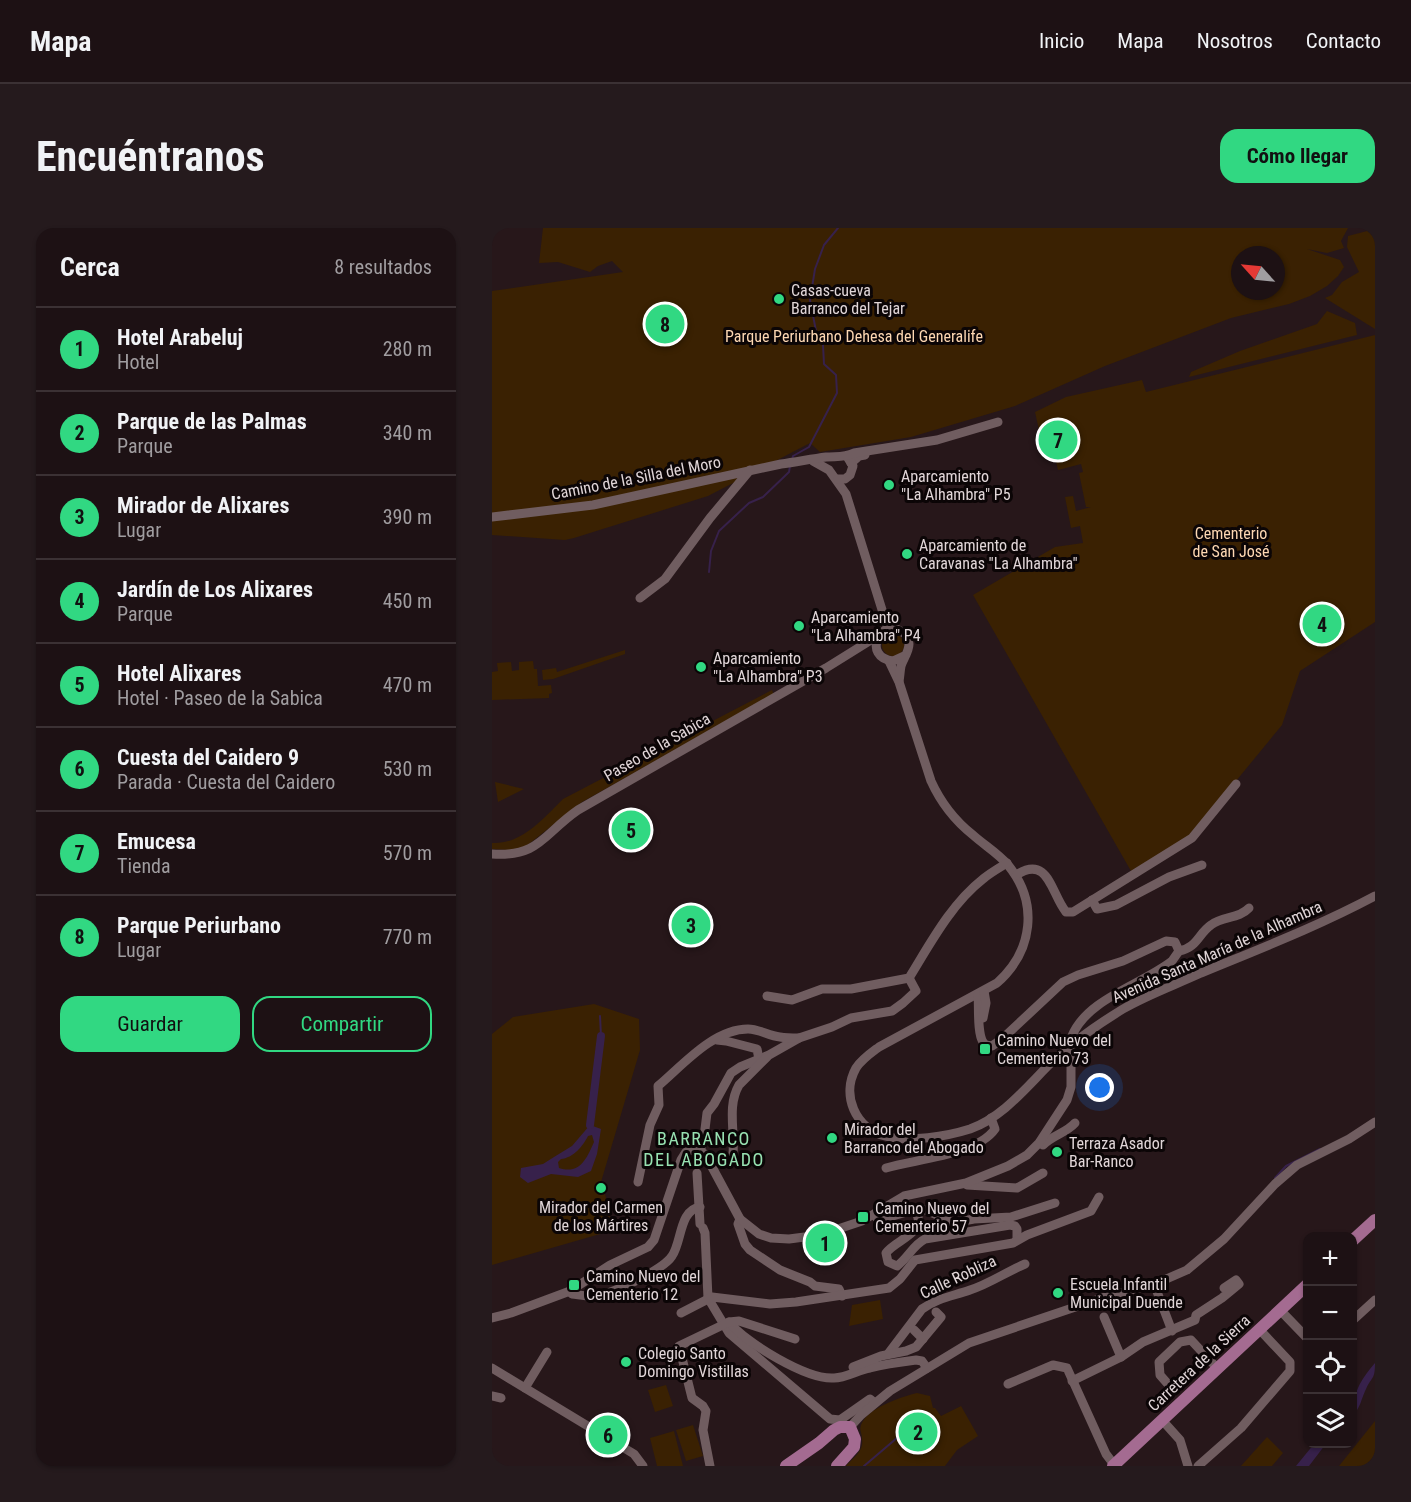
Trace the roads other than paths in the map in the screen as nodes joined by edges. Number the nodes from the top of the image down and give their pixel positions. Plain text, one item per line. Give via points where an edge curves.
1 (998, 422) dead end
2 (835, 458) junction
3 (849, 460) junction
4 (813, 461) junction
5 (750, 470) junction
6 (829, 470) junction
7 (842, 479) junction
8 (492, 517) edge
9 (640, 598) dead end
10 (888, 629) junction
11 (879, 636) junction
12 (880, 655) junction
13 (906, 655) junction
14 (840, 660) junction
15 (889, 661) junction
16 (899, 682) junction
17 (1236, 784) dead end
18 (492, 854) edge
19 (1007, 863) junction
20 (1202, 865) dead end
21 (1016, 875) junction
22 (1375, 896) edge
23 (1092, 900) junction
24 (1249, 908) dead end
25 (1179, 951) junction
26 (909, 978) junction
27 (997, 983) junction
28 (981, 993) junction
29 (767, 996) dead end
30 (965, 1001) junction
31 (986, 1003) junction
32 (979, 1012) junction
33 (981, 1033) junction
34 (1072, 1036) dead end
35 (799, 1038) junction
36 (715, 1040) junction
37 (769, 1055) junction
38 (1071, 1055) dead end
39 (759, 1059) junction
40 (991, 1118) junction
41 (1375, 1122) edge
42 (1075, 1123) dead end
43 (1033, 1150) junction
44 (700, 1151) junction
45 (733, 1154) dead end
46 (886, 1168) dead end
47 (698, 1173) dead end
48 (1043, 1173) dead end
49 (638, 1182) dead end
50 (966, 1183) junction
51 (1099, 1197) dead end
52 (1055, 1203) dead end
53 (700, 1207) junction
54 (916, 1213) junction
55 (874, 1215) junction
56 (740, 1219) junction
57 (1373, 1226) edge
58 (1017, 1239) junction
59 (1357, 1239) edge
60 (1025, 1264) dead end
61 (1306, 1286) edge
62 (1224, 1288) dead end
63 (1156, 1289) dead end
64 (570, 1291) junction
65 (842, 1296) junction
66 (708, 1298) junction
67 (1375, 1300) edge
68 (1280, 1310) junction
69 (936, 1312) dead end
70 (681, 1313) dead end
71 (1104, 1317) dead end
72 (1357, 1317) edge
73 (492, 1318) edge
74 (727, 1324) junction
75 (1259, 1329) junction
76 (914, 1330) dead end
77 (1172, 1331) junction
78 (1303, 1334) edge
79 (795, 1339) dead end
80 (923, 1339) junction
81 (548, 1352) dead end
82 (888, 1354) junction
83 (1121, 1357) junction
84 (492, 1368) edge
85 (927, 1368) junction
86 (1218, 1368) junction
87 (847, 1375) junction
88 (1072, 1381) junction
89 (1167, 1383) dead end
90 (1008, 1384) dead end
91 (525, 1388) junction
92 (874, 1403) junction
93 (1162, 1420) junction
94 (849, 1427) junction
95 (643, 1466) edge
96 (710, 1466) edge
97 (786, 1466) edge
98 (837, 1466) edge
99 (1114, 1466) edge
100 (1188, 1466) edge
101 (1198, 1466) edge

1 - 3 street via 945,438 854,453
2 - 3 street
2 - 4 street, Camino de la Silla del Moro
2 - 6 street
3 - 7 street via 852,471
4 - 5 street, Camino de la Silla del Moro
4 - 6 street
5 - 8 street, Camino de la Silla del Moro via 593,505
5 - 9 street via 665,579
6 - 7 street via 832,476
7 - 10 street
10 - 11 street
10 - 13 street via 897,629 907,637
11 - 12 street via 876,645
11 - 14 street, Paseo de la Sabica
12 - 14 street, Paseo de la Sabica via 862,652
12 - 15 street
13 - 15 street
13 - 16 street
14 - 18 street, Paseo de la Sabica via 578,810 526,851
15 - 16 street, Avenida Santa María de la Alhambra
16 - 19 street, Avenida Santa María de la Alhambra via 938,796 955,819
17 - 23 street via 1192,838
19 - 21 street, Avenida Santa María de la Alhambra
19 - 26 street via 983,878 965,897
20 - 23 street via 1169,877 1116,905 1097,909
21 - 23 street via 1030,868 1044,873 1066,912
21 - 27 street, Avenida Santa María de la Alhambra via 1026,897 1028,930 1017,960
22 - 40 street, Avenida Santa María de la Alhambra via 1126,1008 1068,1048
24 - 25 street via 1243,914 1220,918 1189,949
25 - 33 street via 1175,942 1166,941 1123,962 1070,979 992,1046 982,1041
25 - 34 street via 1165,966 1092,1010
26 - 29 street via 822,989 792,1000
26 - 35 street via 916,991 914,995 892,1011 851,1018
27 - 28 street, Avenida Santa María de la Alhambra
27 - 31 street
28 - 30 street, Avenida Santa María de la Alhambra
28 - 31 street
28 - 32 street
30 - 32 street
30 - 40 street, Avenida Santa María de la Alhambra via 866,1056 852,1078 850,1099 863,1124 896,1138 958,1132
31 - 33 street
32 - 33 street
35 - 36 street via 749,1029
35 - 37 street
36 - 39 street via 757,1049
36 - 49 street via 686,1059 658,1086 659,1105 650,1125
37 - 39 street
37 - 45 street via 736,1090 732,1111
38 - 43 street via 1067,1101
39 - 44 street via 731,1073 725,1082 707,1113
40 - 46 street via 995,1129 984,1141 952,1153
41 - 85 street via 1297,1165 1224,1239 1176,1276 969,1342
42 - 43 street via 1049,1139 1036,1153
43 - 50 street via 1008,1166
44 - 56 street via 710,1161
44 - 64 street via 686,1152 681,1160 654,1240 648,1247
47 - 53 street
48 - 50 street via 1017,1188
50 - 55 street via 904,1196
51 - 58 street via 1091,1211
52 - 54 street via 1011,1217 952,1224 923,1209
53 - 64 street via 688,1213 672,1257 653,1273 598,1296
53 - 66 street
54 - 55 street via 910,1211 879,1220
54 - 58 street via 916,1230 886,1253 892,1265 897,1266 925,1239 1010,1226 1017,1229
55 - 56 street via 820,1235 789,1239 771,1239
56 - 65 street via 738,1224 750,1250 815,1286 838,1289
57 - 59 main road
58 - 65 street via 1013,1243 915,1260 889,1288
60 - 82 street, Calle Robliza via 970,1290 928,1304
61 - 68 main road, Carretera de la Sierra
62 - 77 street via 1236,1280 1239,1284 1196,1315 1196,1320
63 - 77 street
64 - 73 street
65 - 66 street via 770,1304
66 - 70 street
66 - 74 street
67 - 72 street
68 - 75 main road, Carretera de la Sierra
68 - 78 street
69 - 80 street, Calle Robliza via 941,1317
71 - 83 street
74 - 79 street via 739,1321
74 - 87 street via 801,1369 826,1378
74 - 92 street via 737,1341 830,1419 840,1420 870,1399
74 - 96 street via 680,1346 692,1398 706,1411 703,1430
75 - 86 main road, Carretera de la Sierra
75 - 101 street via 1290,1362 1290,1371 1240,1428
76 - 80 street
77 - 83 street via 1143,1342
80 - 82 street, Calle Robliza via 906,1352
81 - 91 street
82 - 87 street, Calle Robliza via 853,1367
83 - 88 street
84 - 91 street
85 - 87 street via 916,1360
85 - 92 street
86 - 89 street via 1191,1340 1180,1342 1159,1362 1160,1375
86 - 93 main road, Carretera de la Sierra
88 - 90 street via 1068,1368 1053,1365
88 - 99 street
91 - 95 street via 634,1454
92 - 94 street
93 - 99 main road, Carretera de la Sierra
93 - 100 street via 1177,1435
94 - 97 main road via 834,1430
94 - 98 main road via 854,1432 854,1447

